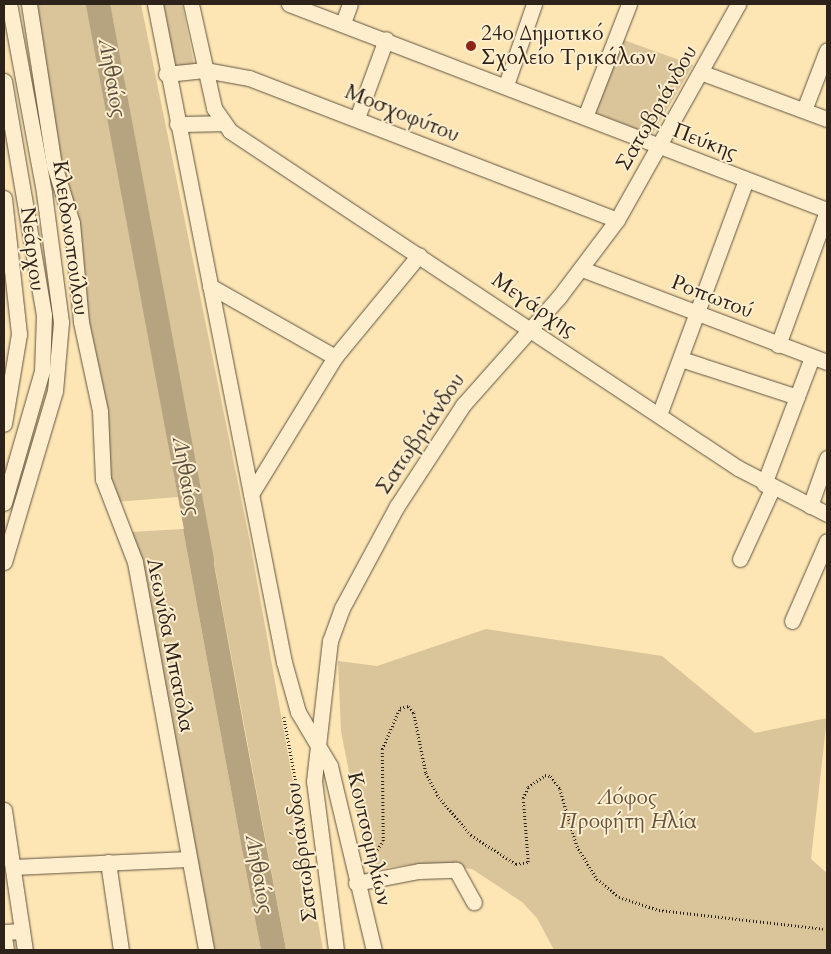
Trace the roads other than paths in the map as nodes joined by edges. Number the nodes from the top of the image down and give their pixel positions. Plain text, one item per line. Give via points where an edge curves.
1 (9, 4) edge
2 (29, 4) edge
3 (156, 4) edge
4 (191, 4) edge
5 (289, 4) edge
6 (350, 4) edge
7 (534, 4) edge
8 (630, 4) edge
9 (738, 4) edge
10 (343, 23) junction
11 (386, 39) junction
12 (826, 59) edge
13 (205, 70) junction
14 (702, 73) junction
15 (166, 74) junction
16 (4, 81) edge
17 (506, 86) junction
18 (804, 110) junction
19 (585, 117) junction
20 (357, 118) junction
21 (827, 119) edge
22 (223, 123) junction
23 (177, 124) junction
24 (660, 147) junction
25 (47, 169) junction
26 (746, 180) junction
27 (4, 198) edge
28 (827, 210) edge
29 (6, 218) edge
30 (617, 220) junction
31 (419, 255) junction
32 (582, 269) junction
33 (210, 286) junction
34 (44, 315) junction
35 (698, 315) junction
36 (19, 317) junction
37 (532, 327) junction
38 (778, 344) junction
39 (335, 357) junction
40 (812, 357) junction
41 (681, 359) junction
42 (827, 362) edge
43 (797, 397) junction
44 (658, 415) junction
45 (4, 424) edge
46 (827, 458) edge
47 (768, 486) junction
48 (252, 494) junction
49 (4, 503) edge
50 (810, 506) junction
51 (827, 514) edge
52 (827, 541) edge
53 (740, 559) dead end
54 (4, 562) edge
55 (792, 621) dead end
56 (316, 740) junction
57 (4, 810) edge
58 (188, 859) junction
59 (108, 862) junction
60 (13, 867) junction
61 (355, 876) junction
62 (474, 902) dead end
63 (22, 931) junction
64 (4, 932) edge
65 (4, 937) edge
66 (6, 950) edge
67 (25, 950) edge
68 (121, 950) edge
69 (206, 950) edge
70 (336, 950) edge
71 (374, 950) edge

1 - 25 street, Κλειδονοπούλου
2 - 25 street
3 - 15 street, Κουτσομηλίων
4 - 13 street
5 - 10 street, Πεύκης
6 - 10 street
7 - 17 street
8 - 19 street
9 - 14 street, Σατωβριάνδου
10 - 11 street, Πεύκης
11 - 17 street, Πεύκης
11 - 20 street
12 - 18 street
13 - 15 street, Μοσχοφύτου
13 - 20 street, Μοσχοφύτου via 250,78
13 - 22 street
14 - 18 street
14 - 24 street, Σατωβριάνδου
15 - 23 street, Κουτσομηλίων
16 - 34 street, Κλειδονοπούλου
17 - 19 street, Πεύκης
18 - 21 street
19 - 24 street, Πεύκης
20 - 30 street, Μοσχοφύτου
22 - 23 street
22 - 31 street, Μεγάρχης via 255,150
23 - 33 street, Κουτσομηλίων
24 - 26 street, Πεύκης
24 - 30 street, Σατωβριάνδου
25 - 54 street, Κλειδονοπούλου via 60,300 59,365
25 - 58 street, Λεωνίδα Μπατόλα via 70,205 82,290 81,322 100,411 103,479 135,562
26 - 28 street, Πεύκης
26 - 35 street
27 - 29 street, Νεάρχου
28 - 38 street
29 - 36 street, Νεάρχου
30 - 32 street, Σατωβριάνδου
31 - 37 street, Μεγάρχης
31 - 39 street
32 - 35 street, Ροπωτού
32 - 37 street, Σατωβριάνδου
33 - 39 street
33 - 48 street, Κουτσομηλίων
34 - 36 street
34 - 49 street, Κλειδονοπούλου via 42,371
35 - 38 street, Ροπωτού
35 - 41 street
36 - 45 street, Νεάρχου via 18,353
37 - 44 street, Μεγάρχης
37 - 56 street, Σατωβριάνδου via 462,405 397,506 354,583 330,641
38 - 40 street, Ροπωτού
39 - 48 street
40 - 42 street, Ροπωτού
40 - 43 street
41 - 43 street
41 - 44 street
43 - 47 street
44 - 47 street, Μεγάρχης
46 - 50 street
47 - 50 street, Μεγάρχης
47 - 53 street
48 - 56 street, Κουτσομηλίων via 290,686 298,712
50 - 51 street, Μεγάρχης
52 - 55 street
56 - 61 street, Κουτσομηλίων via 332,773
56 - 70 street, Σατωβριάνδου via 314,813
57 - 60 street
58 - 59 street
58 - 69 street, Λεωνίδα Μπατόλα
59 - 60 street
59 - 68 street
60 - 63 street
61 - 62 street via 456,870
61 - 71 street, Κουτσομηλίων
63 - 64 street
63 - 67 street
65 - 66 street

